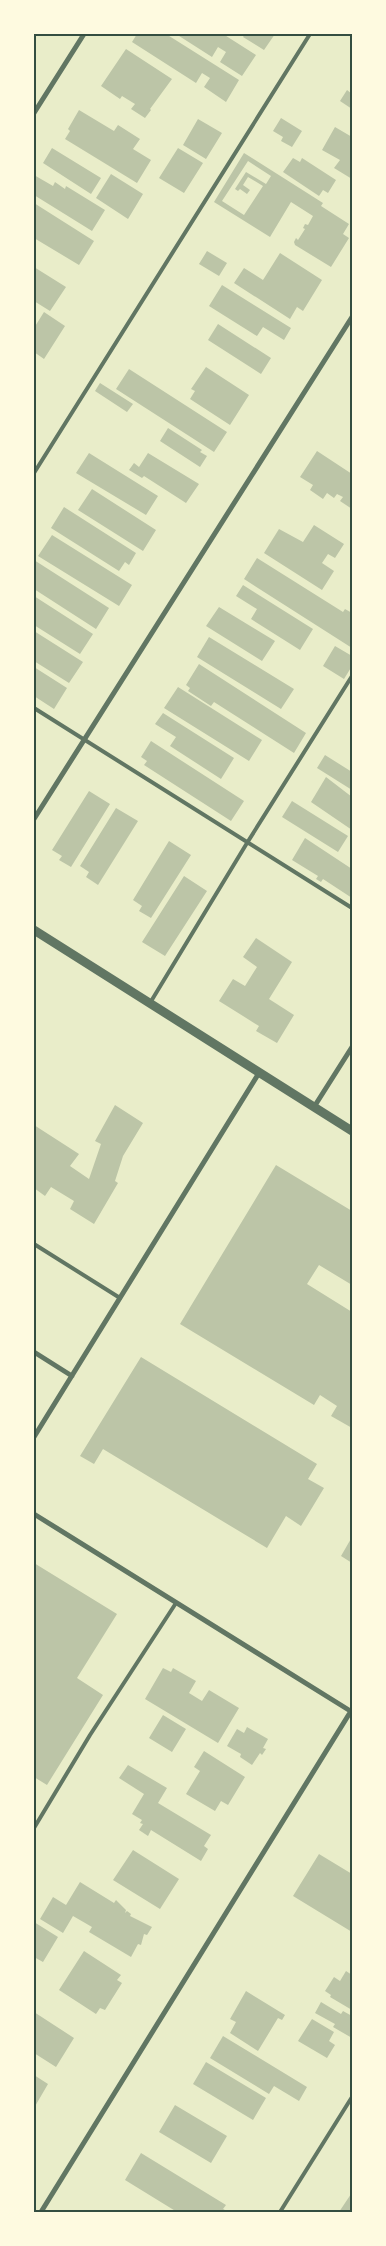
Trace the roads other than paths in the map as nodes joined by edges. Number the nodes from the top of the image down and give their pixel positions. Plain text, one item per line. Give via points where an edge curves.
1 (84, 34) edge
2 (310, 34) edge
3 (34, 113) edge
4 (352, 317) edge
5 (34, 473) edge
6 (352, 676) edge
7 (34, 708) edge
8 (83, 740) junction
9 (34, 819) edge
10 (247, 842) junction
11 (352, 908) edge
12 (34, 930) edge
13 (150, 1003) junction
14 (352, 1047) edge
15 (260, 1073) junction
16 (314, 1107) junction
17 (352, 1131) edge
18 (34, 1244) edge
19 (120, 1298) junction
20 (34, 1352) edge
21 (72, 1376) junction
22 (34, 1437) edge
23 (34, 1514) edge
24 (176, 1603) junction
25 (352, 1711) edge
26 (34, 1828) edge
27 (352, 2097) edge
28 (41, 2212) edge
29 (280, 2212) edge

1 - 3 street
2 - 5 lane
4 - 8 street
6 - 10 lane
7 - 8 lane
8 - 9 street
8 - 10 lane
10 - 11 lane
10 - 13 lane
12 - 13 street
13 - 15 street
14 - 16 street
15 - 16 street
15 - 19 street
16 - 17 street
18 - 19 lane
19 - 21 street
20 - 21 street
21 - 22 street
23 - 24 street
24 - 25 street
24 - 26 lane
25 - 28 street
27 - 29 lane

